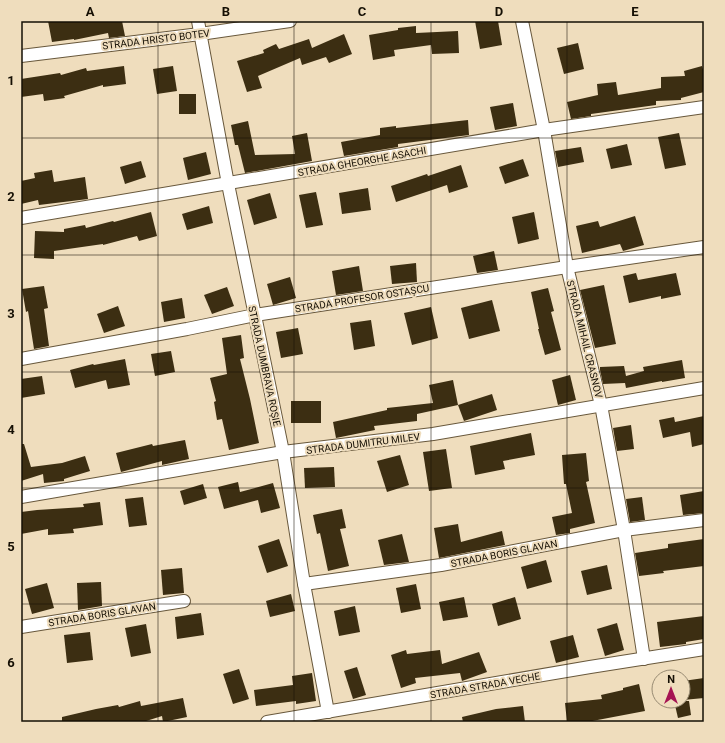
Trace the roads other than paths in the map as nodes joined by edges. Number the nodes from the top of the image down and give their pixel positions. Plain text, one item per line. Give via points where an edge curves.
1 (198, 21) edge
2 (290, 21) edge
3 (522, 21) edge
4 (200, 34) junction
5 (21, 56) edge
6 (704, 106) edge
7 (544, 130) junction
8 (228, 184) junction
9 (21, 218) edge
10 (704, 247) edge
11 (567, 266) junction
12 (255, 315) junction
13 (21, 359) edge
14 (704, 388) edge
15 (601, 405) junction
16 (283, 452) junction
17 (21, 497) edge
18 (704, 520) edge
19 (624, 530) junction
20 (304, 584) junction
21 (184, 601) dead end
22 (21, 628) edge
23 (704, 649) edge
24 (644, 659) junction
25 (328, 712) junction
26 (267, 722) edge

1 - 4 street, STRADA DUMBRAVA ROȘIE
2 - 4 street, STRADA HRISTO BOTEV
3 - 7 street, STRADA MIHAIL CRASNOV
4 - 5 street, STRADA HRISTO BOTEV
4 - 8 street, STRADA DUMBRAVA ROȘIE
6 - 7 street, STRADA GHEORGHE ASACHI
7 - 8 street, STRADA GHEORGHE ASACHI
7 - 11 street, STRADA MIHAIL CRASNOV
8 - 9 street, STRADA GHEORGHE ASACHI
8 - 12 street, STRADA DUMBRAVA ROȘIE
10 - 11 street, STRADA PROFESOR OSTAȘCU
11 - 12 street, STRADA PROFESOR OSTAȘCU
11 - 15 street, STRADA MIHAIL CRASNOV
12 - 13 street, STRADA PROFESOR OSTAȘCU
12 - 16 street, STRADA DUMBRAVA ROȘIE
14 - 15 street, STRADA DUMITRU MILEV
15 - 16 street, STRADA DUMITRU MILEV via 433,434
15 - 19 street, STRADA MIHAIL CRASNOV
16 - 17 street, STRADA DUMITRU MILEV
16 - 20 street, STRADA DUMBRAVA ROȘIE
18 - 19 street, STRADA BORIS GLAVAN
19 - 20 street, STRADA BORIS GLAVAN via 441,565
19 - 24 street, STRADA MIHAIL CRASNOV
20 - 25 street, STRADA DUMBRAVA ROȘIE
21 - 22 street, STRADA BORIS GLAVAN
23 - 24 street, STRADA STRADA VECHE
24 - 25 street, STRADA STRADA VECHE via 590,666
25 - 26 street, STRADA STRADA VECHE

